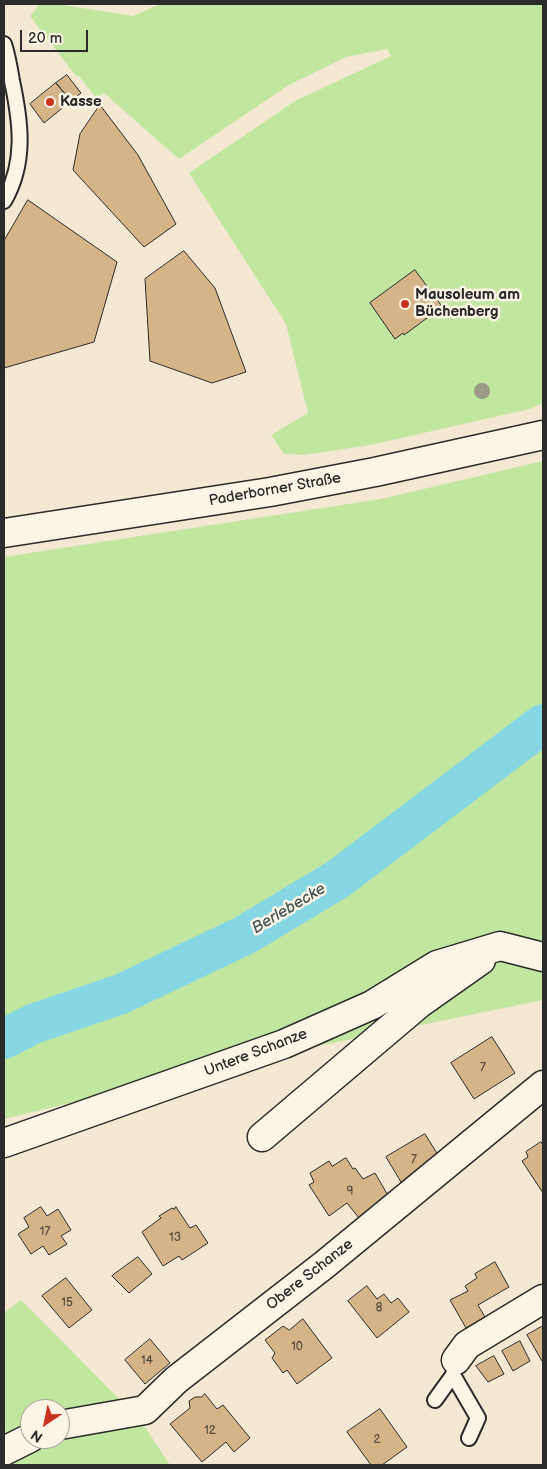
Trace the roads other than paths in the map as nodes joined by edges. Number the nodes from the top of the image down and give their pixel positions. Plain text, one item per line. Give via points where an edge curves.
1 (4, 48) edge
2 (4, 201) edge
3 (543, 435) edge
4 (4, 533) edge
5 (500, 946) junction
6 (543, 957) edge
7 (543, 1085) edge
8 (262, 1137) dead end
9 (4, 1143) edge
10 (543, 1299) edge
11 (454, 1368) junction
12 (435, 1400) dead end
13 (70, 1423) edge
14 (469, 1438) dead end
15 (20, 1443) edge
16 (4, 1450) edge

1 - 2 lane via 18,110 20,151 18,168
3 - 4 street, Paderborner Straße via 270,492
5 - 6 street
5 - 8 street via 420,1003
5 - 9 street, Untere Schanze via 437,965 372,1005 284,1044
7 - 13 street, Obere Schanze via 324,1266 176,1380 145,1410
10 - 11 street via 467,1345
11 - 12 lane
11 - 14 lane via 478,1418
15 - 16 street

